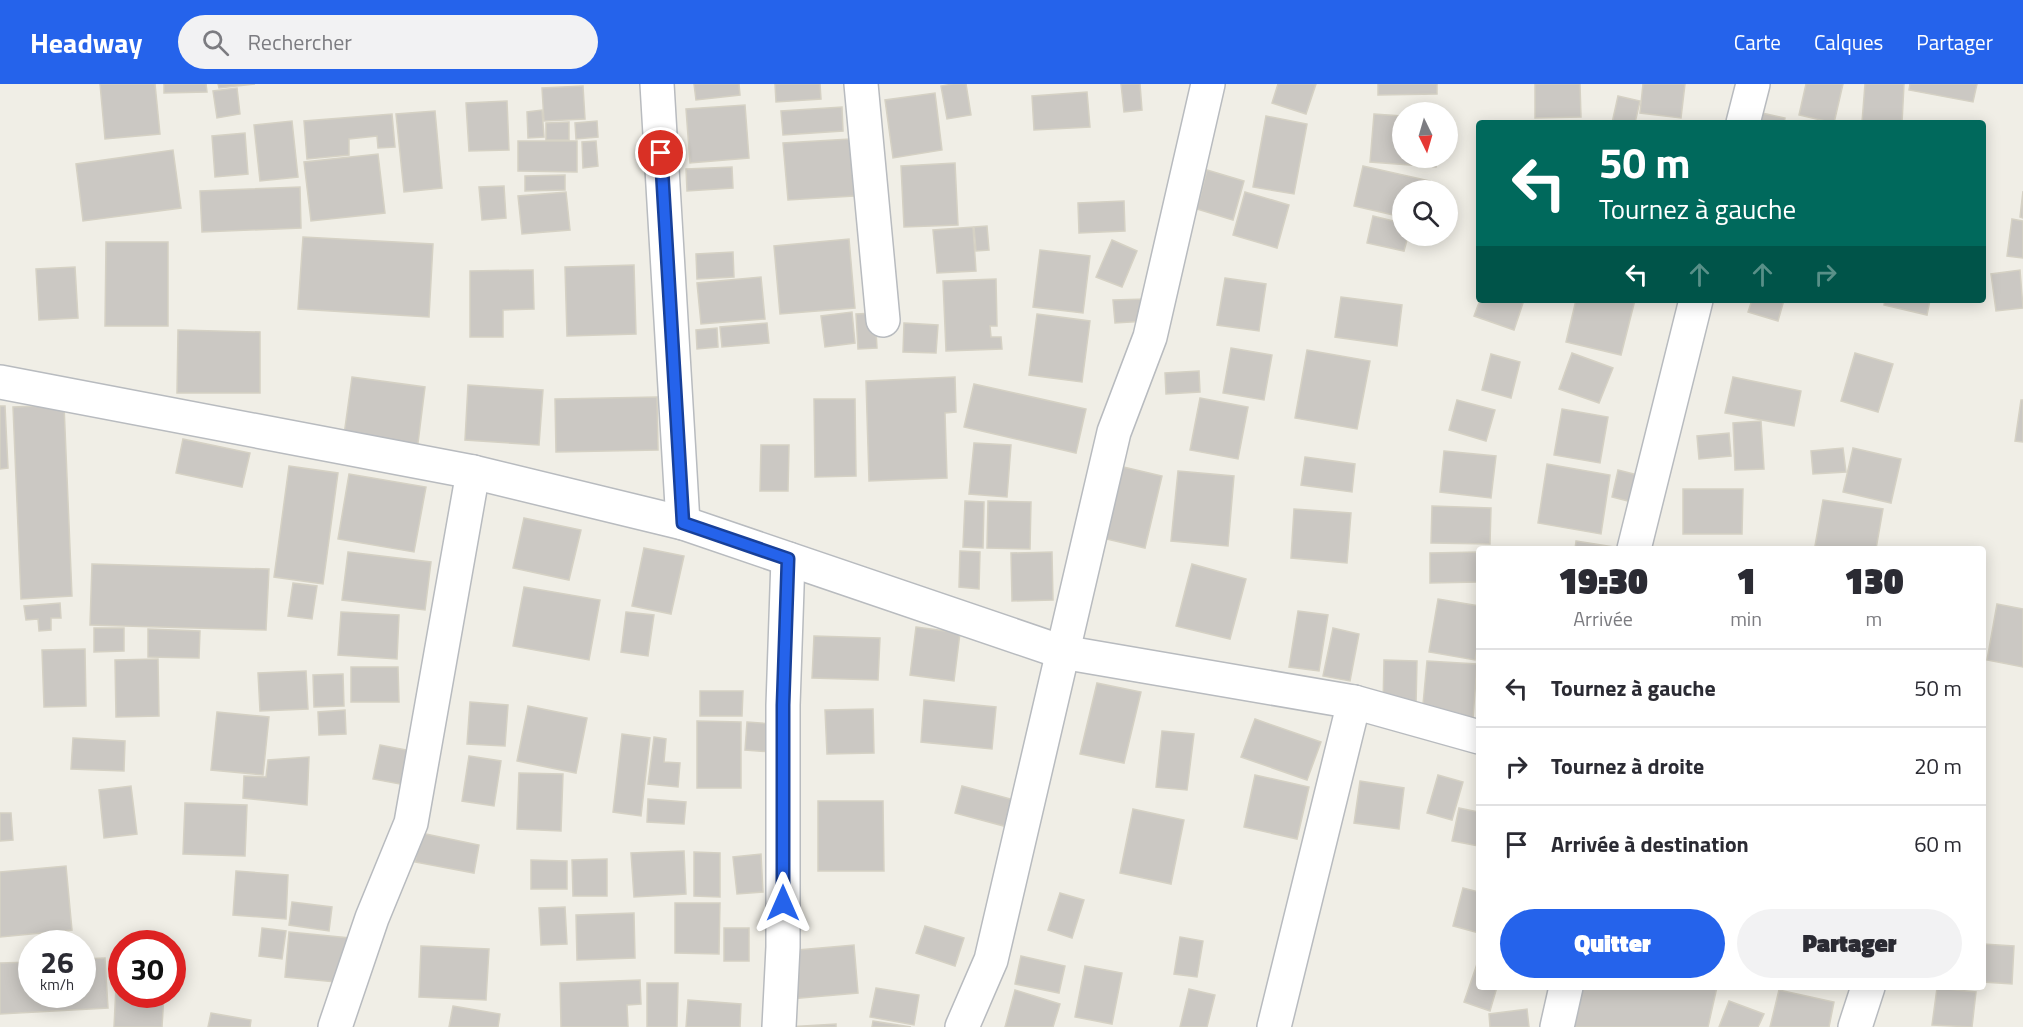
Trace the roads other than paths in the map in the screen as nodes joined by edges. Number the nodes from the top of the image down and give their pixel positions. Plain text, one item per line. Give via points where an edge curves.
1 (657, 84) edge
2 (861, 84) edge
3 (1208, 84) edge
4 (1754, 84) edge
5 (1744, 120) edge
6 (1695, 303) edge
7 (883, 320) dead end
8 (0, 382) edge
9 (472, 472) junction
10 (683, 523) junction
11 (1635, 546) edge
12 (788, 559) junction
13 (1062, 652) junction
14 (1354, 702) junction
15 (1476, 735) edge
16 (1565, 990) edge
17 (1867, 990) edge
18 (335, 1027) edge
19 (779, 1027) edge
20 (962, 1027) edge
21 (1274, 1027) edge
22 (1557, 1027) edge
23 (1855, 1027) edge

1 - 10 street
2 - 7 street
3 - 13 street via 1150,337 1114,432
4 - 5 street
6 - 11 street
8 - 9 street
9 - 10 street
9 - 18 street via 411,824 372,918
10 - 12 street
12 - 13 street
12 - 19 street
13 - 14 street
13 - 20 street via 991,960
14 - 15 street
14 - 21 street
16 - 22 street
17 - 23 street

